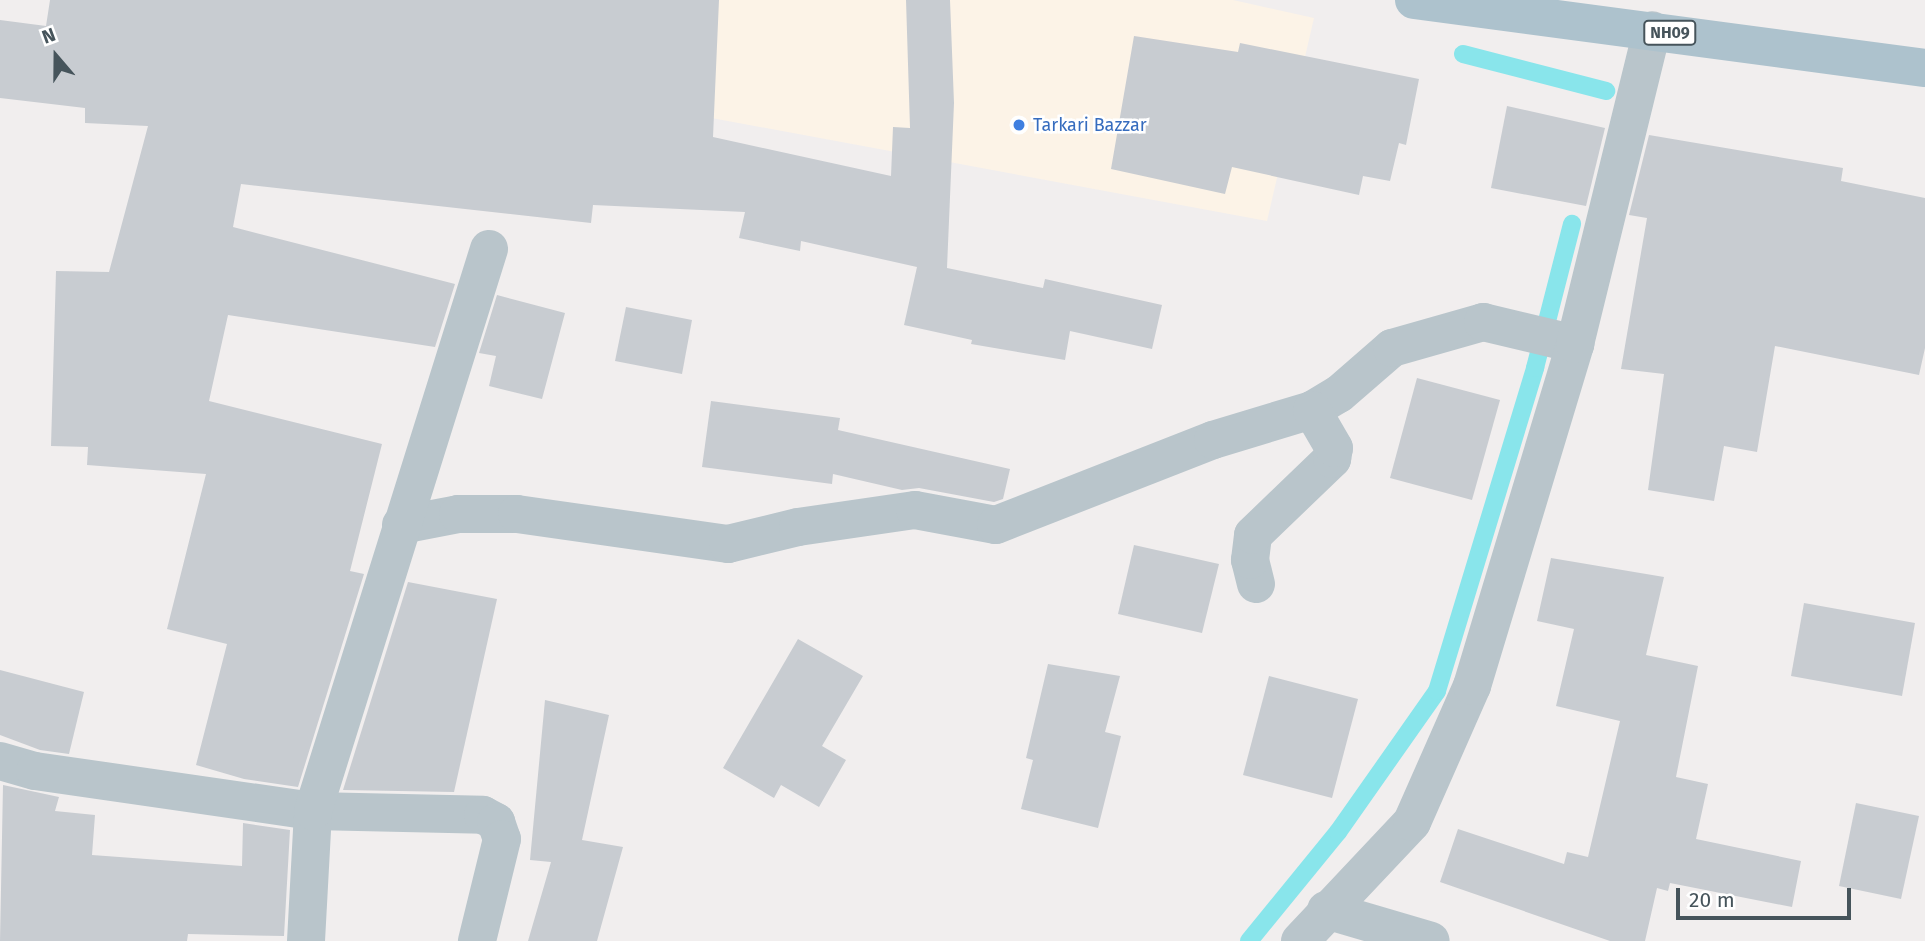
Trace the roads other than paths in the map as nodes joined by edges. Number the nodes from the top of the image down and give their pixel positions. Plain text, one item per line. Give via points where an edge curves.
1 (1414, 0) edge
2 (1652, 30) junction
3 (1925, 68) edge
4 (489, 249) dead end
5 (1572, 343) junction
6 (1312, 410) junction
7 (401, 525) junction
8 (1256, 584) dead end
9 (0, 761) edge
10 (313, 811) junction
11 (1326, 910) junction
12 (306, 941) edge
13 (477, 941) edge
14 (1300, 941) edge
15 (1431, 941) edge

1 - 2 main road, NH09
2 - 3 main road, NH09
2 - 5 street
4 - 7 street
5 - 6 street via 1483,322 1392,348 1339,394
5 - 11 street via 1461,710 1412,822
6 - 7 street via 1213,439 996,525 902,511 798,527 729,544 517,514 458,514
6 - 8 street via 1334,448 1332,459 1253,536 1250,560
7 - 10 street
9 - 10 street via 35,771
10 - 12 street
10 - 13 street via 483,815 496,822 502,839
11 - 14 street
11 - 15 street

